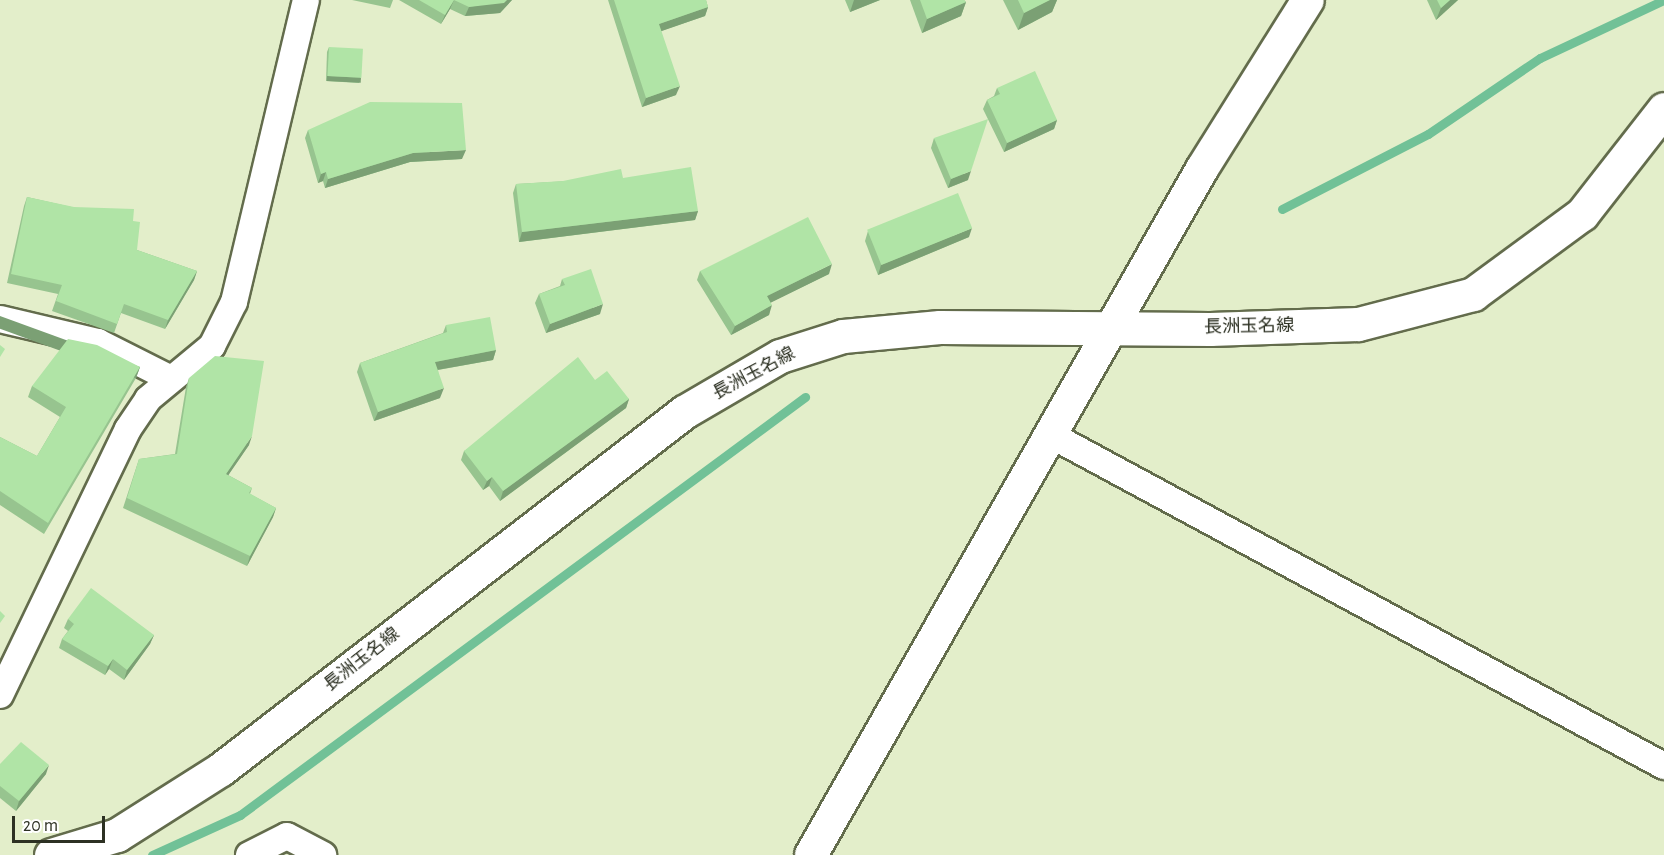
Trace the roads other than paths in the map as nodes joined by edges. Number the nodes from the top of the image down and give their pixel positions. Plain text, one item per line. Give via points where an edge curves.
1 (306, 0) edge
2 (1308, 0) edge
3 (1664, 109) edge
4 (0, 319) edge
5 (1116, 326) junction
6 (170, 378) junction
7 (1048, 434) junction
8 (0, 695) edge
9 (1664, 766) edge
10 (51, 855) edge
11 (249, 855) edge
12 (322, 855) edge
13 (811, 855) edge

1 - 6 street via 234,302 212,346
2 - 5 street via 1202,169
3 - 5 main road, 長洲玉名線 via 1582,214 1473,294 1358,324
4 - 6 street via 98,342
5 - 7 street
5 - 10 main road, 長洲玉名線 via 940,327 843,336 780,356 684,412 222,769 117,835
6 - 8 street via 128,429
7 - 9 street
7 - 13 street
11 - 12 street via 287,836

